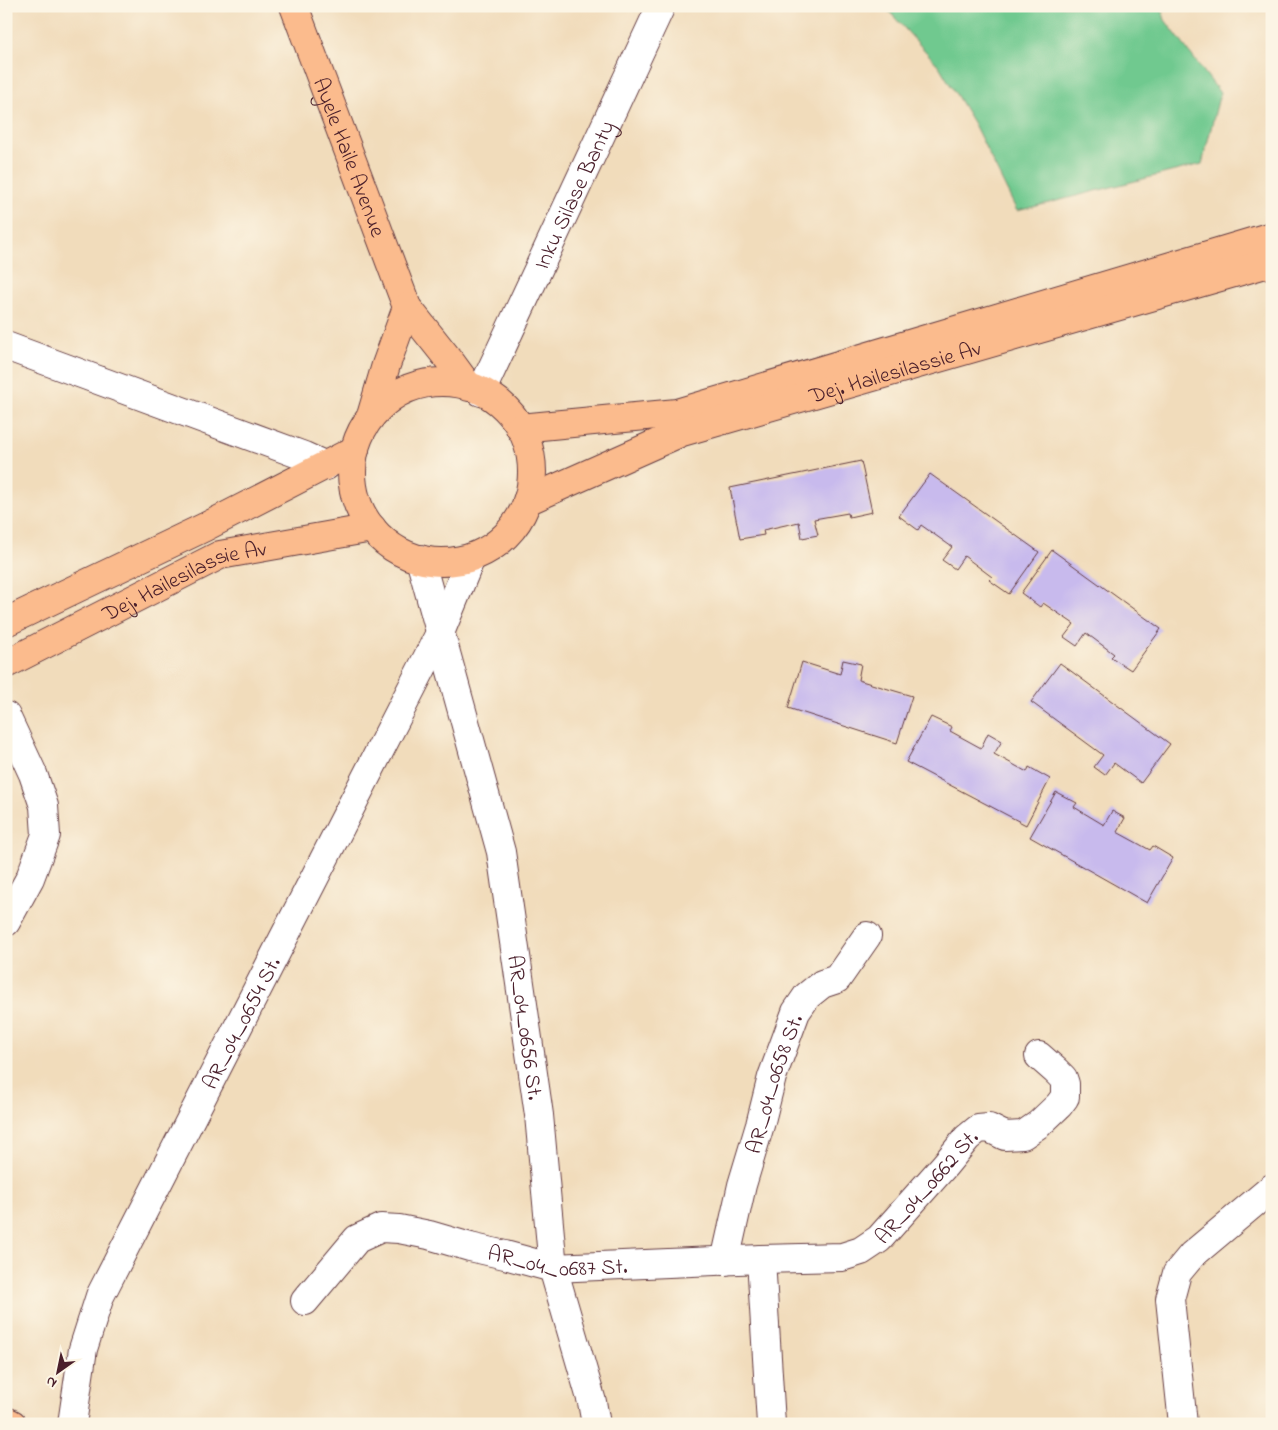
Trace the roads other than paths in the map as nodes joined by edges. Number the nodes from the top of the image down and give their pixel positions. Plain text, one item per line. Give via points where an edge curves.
1 (294, 6) edge
2 (661, 6) edge
3 (1272, 236) edge
4 (1272, 262) edge
5 (407, 307) junction
6 (6, 346) edge
7 (479, 388) junction
8 (371, 416) junction
9 (520, 428) junction
10 (355, 450) junction
11 (326, 466) junction
12 (527, 501) junction
13 (372, 528) junction
14 (471, 558) junction
15 (420, 559) junction
16 (6, 622) edge
17 (440, 633) junction
18 (6, 664) edge
19 (6, 716) edge
20 (6, 922) edge
21 (867, 936) dead end
22 (1040, 1056) dead end
23 (1272, 1188) edge
24 (842, 1257) joint
25 (761, 1259) junction
26 (724, 1261) junction
27 (553, 1268) junction
28 (305, 1301) dead end
29 (6, 1421) edge
30 (12, 1424) edge
31 (72, 1424) edge
32 (596, 1424) edge
33 (771, 1424) edge
34 (1183, 1424) edge

1 - 5 main road, Ayele Haile Avenue
2 - 7 street, Inku Silase Banty
3 - 9 main road, Dej. Hailesilassie Av via 677,413
4 - 12 main road, Dej. Hailesilassie Av via 682,432
5 - 7 main road, Ayele Haile Avenue via 450,361
5 - 8 main road
6 - 11 street
7 - 8 main road via 444,383 415,386 390,398
7 - 9 main road via 503,407
8 - 10 main road
9 - 12 main road via 531,463
10 - 11 main road, Dej. Hailesilassie Av
10 - 13 main road via 352,469 354,494 361,513
11 - 16 main road, Dej. Hailesilassie Av
12 - 14 main road via 508,534 488,550
13 - 15 main road via 396,550
13 - 18 main road, Dej. Hailesilassie Av via 220,555
14 - 15 main road via 446,562
14 - 17 street, AR_04_0654 St.
15 - 17 street
17 - 27 street, AR_04_0656 St. via 501,852 539,1115
17 - 31 street, AR_04_0654 St. via 100,1296 83,1349
19 - 20 street via 44,806 46,835 30,878
21 - 26 street, AR_04_0658 St. via 838,979 822,984 807,996 796,1012 772,1077
22 - 24 street, AR_04_0662 St. via 1063,1078 1065,1084 1065,1097 1050,1114 1023,1135 1006,1136 990,1128 978,1129 879,1239 861,1251
23 - 34 street via 1192,1255 1177,1272 1170,1299
24 - 25 street, AR_04_0687 St.
25 - 26 street, AR_04_0687 St.
25 - 33 street
26 - 27 street, AR_04_0687 St.
27 - 28 street, AR_04_0687 St. via 430,1235 381,1228 357,1239
27 - 32 street, AR_04_0656 St.
29 - 30 main road

